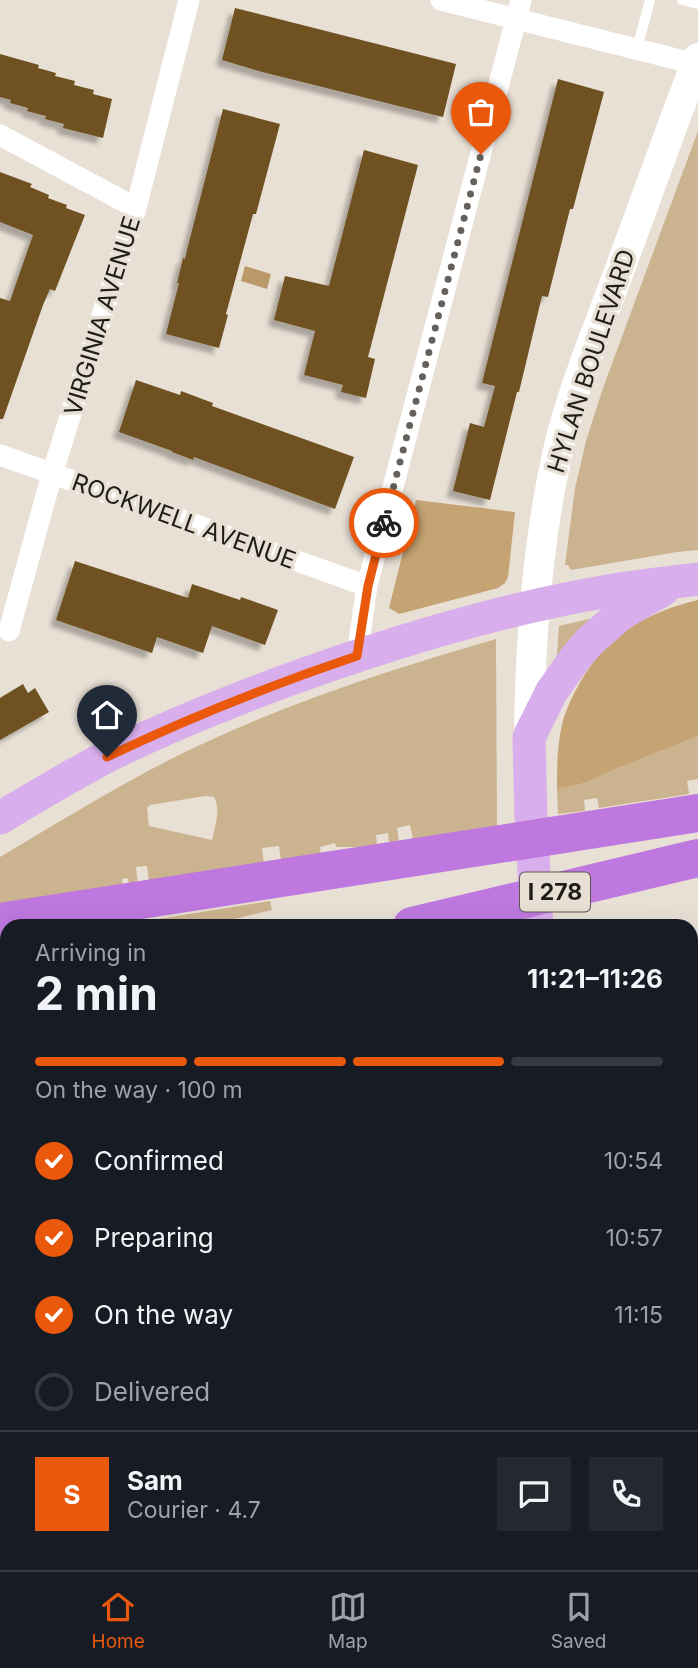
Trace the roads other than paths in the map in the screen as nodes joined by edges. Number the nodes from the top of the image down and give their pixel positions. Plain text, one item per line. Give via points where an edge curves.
1 (189, 0) edge
2 (441, 0) edge
3 (650, 0) edge
4 (682, 0) edge
5 (698, 4) edge
6 (518, 9) edge
7 (637, 49) junction
8 (697, 61) edge
9 (0, 135) edge
10 (136, 208) junction
11 (0, 455) edge
12 (52, 474) junction
13 (691, 579) edge
14 (368, 586) junction
15 (534, 606) junction
16 (9, 631) dead end
17 (357, 656) junction
18 (529, 737) junction
19 (698, 813) edge
20 (0, 818) edge
21 (698, 858) edge
22 (19, 919) edge
23 (441, 919) edge
24 (537, 919) edge

1 - 10 street, VIRGINIA AVENUE
2 - 6 street
3 - 7 lane
4 - 5 lane
6 - 7 street
6 - 14 street
7 - 8 street
8 - 15 main road, HYLAN BOULEVARD via 561,439
9 - 10 street
10 - 12 street, VIRGINIA AVENUE
11 - 12 street, ROCKWELL AVENUE
12 - 14 street, ROCKWELL AVENUE
12 - 16 street, VIRGINIA AVENUE
13 - 15 main road
13 - 18 main road via 621,614 590,641 552,691
14 - 17 street
15 - 17 main road
15 - 18 main road, HYLAN BOULEVARD
17 - 20 main road via 150,736
18 - 24 main road, HYLAN BOULEVARD
19 - 22 highway
21 - 23 highway, I 278

